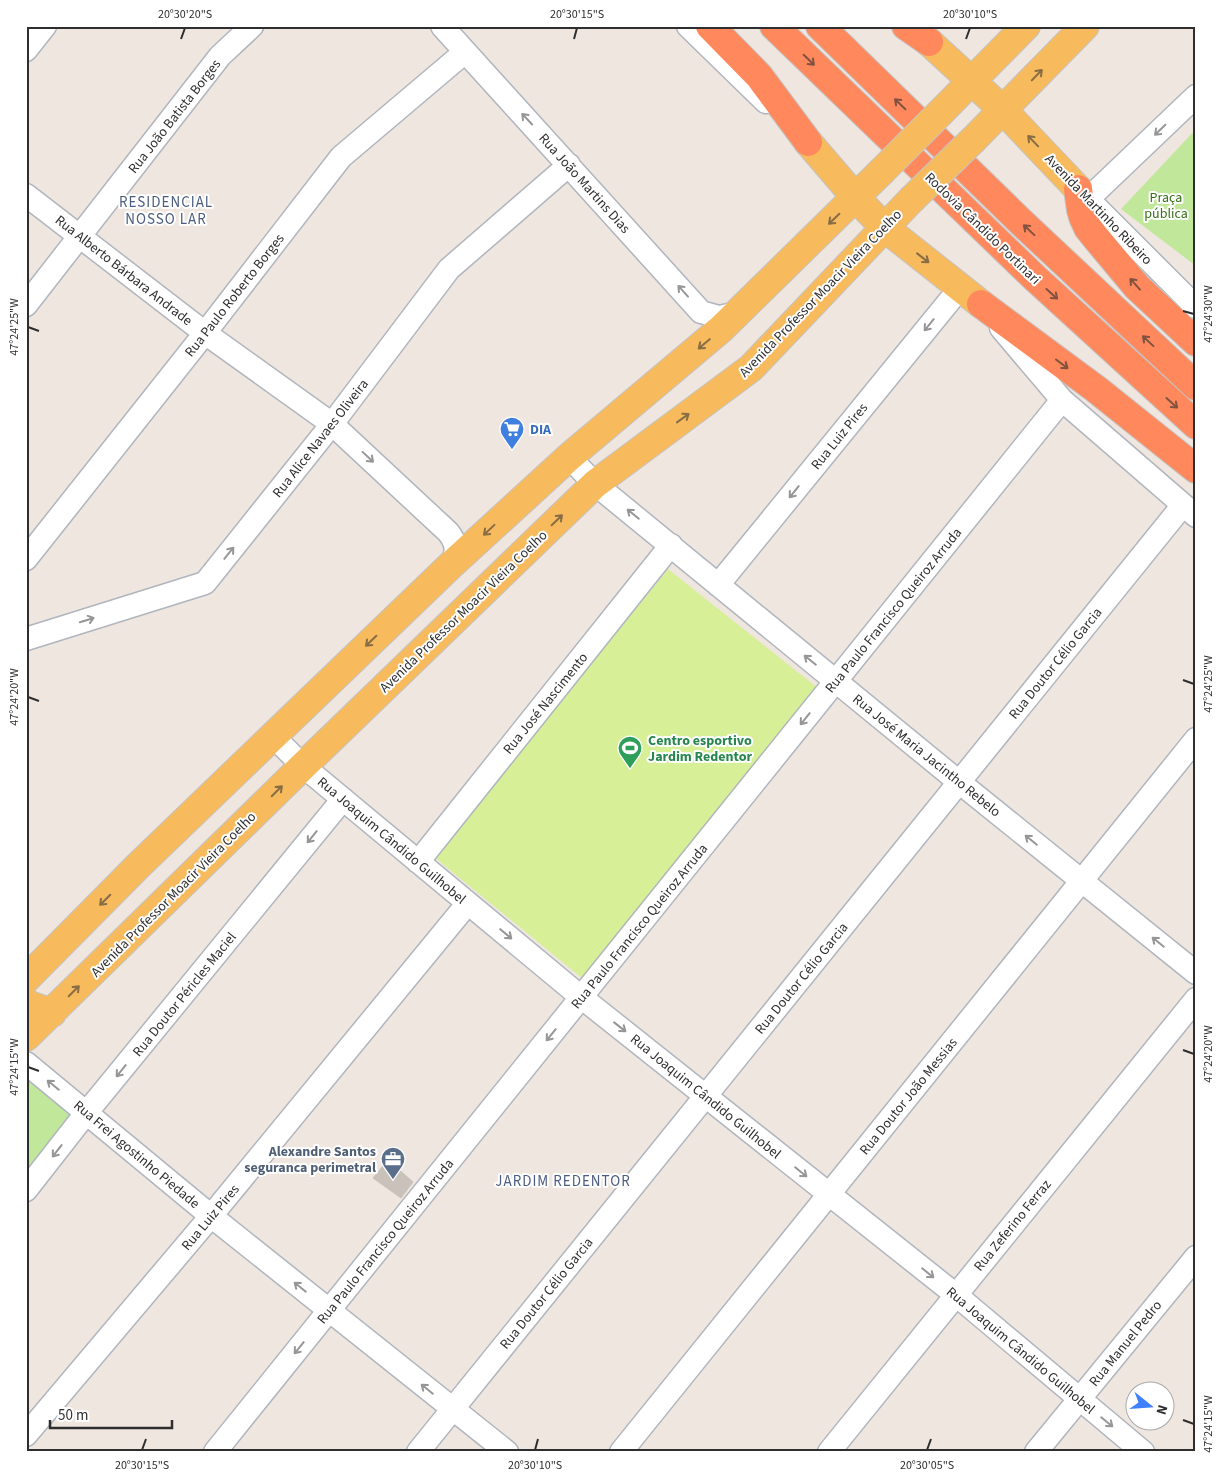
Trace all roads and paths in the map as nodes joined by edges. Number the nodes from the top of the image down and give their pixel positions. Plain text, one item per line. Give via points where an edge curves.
1 (44, 26) edge
2 (252, 26) edge
3 (442, 26) edge
4 (688, 26) edge
5 (710, 26) edge
6 (774, 26) edge
7 (820, 26) edge
8 (906, 26) edge
9 (1026, 26) edge
10 (1085, 26) edge
11 (921, 34) edge
12 (26, 50) edge
13 (465, 52) junction
14 (972, 82) junction
15 (1196, 96) edge
16 (1003, 110) junction
17 (808, 142) junction
18 (570, 165) junction
19 (26, 194) edge
20 (1083, 194) junction
21 (856, 198) junction
22 (885, 228) junction
23 (81, 237) junction
24 (971, 296) junction
25 (26, 305) edge
26 (1196, 307) edge
27 (738, 313) junction
28 (205, 333) junction
29 (1196, 342) edge
30 (1196, 386) edge
31 (1062, 400) junction
32 (332, 424) junction
33 (1196, 425) edge
34 (569, 457) junction
35 (1196, 469) edge
36 (595, 484) junction
37 (1189, 510) edge
38 (671, 545) junction
39 (26, 559) edge
40 (450, 564) junction
41 (718, 585) junction
42 (31, 633) edge
43 (836, 681) junction
44 (273, 736) junction
45 (1196, 740) edge
46 (303, 766) junction
47 (959, 782) junction
48 (343, 799) junction
49 (418, 862) junction
50 (1082, 881) junction
51 (468, 903) junction
52 (30, 970) edge
53 (1196, 973) edge
54 (581, 997) junction
55 (1196, 999) edge
56 (26, 1002) edge
57 (52, 1013) junction
58 (26, 1037) edge
59 (26, 1063) edge
60 (706, 1095) junction
61 (87, 1112) junction
62 (26, 1190) edge
63 (829, 1194) junction
64 (212, 1216) junction
65 (1196, 1257) edge
66 (956, 1296) junction
67 (329, 1310) junction
68 (1079, 1400) junction
69 (452, 1409) junction
70 (26, 1435) edge
71 (215, 1452) edge
72 (418, 1452) edge
73 (507, 1452) edge
74 (621, 1452) edge
75 (829, 1452) edge
76 (1036, 1452) edge
77 (1143, 1452) edge

1 - 12 street
2 - 23 street, Rua João Batista Borges via 220,56
3 - 13 street, Rua João Martins Dias
4 - 17 street
5 - 17 highway via 759,76
6 -> 33 highway, Rodovia Cândido Portinari via 1035,278
30 -> 7 highway
8 - 11 highway
9 - 14 main road
16 -> 10 main road, Avenida Professor Moacir Vieira Coelho
11 - 14 main road, Avenida Martinho Ribeiro
18 -> 13 street, Rua João Martins Dias
13 - 28 street, Rua Paulo Roberto Borges via 341,157
14 - 16 main road, Avenida Martinho Ribeiro
14 - 21 main road, bridge
15 -> 20 street
20 -> 16 main road, Avenida Martinho Ribeiro
16 - 22 main road, Avenida Professor Moacir Vieira Coelho, bridge
17 - 21 main road
27 -> 18 street, Rua João Martins Dias via 719,317 701,312
18 - 32 street, Rua Alice Navaes Oliveira via 449,269
19 - 23 street, Rua Alberto Bárbara Andrade
20 - 26 street, Avenida Martinho Ribeiro
29 -> 20 highway via 1137,287 1092,233 1081,210
21 - 22 main road
21 -> 27 main road
22 -> 24 main road
36 -> 22 main road, Avenida Professor Moacir Vieira Coelho via 751,368
23 - 25 street, Rua João Batista Borges
23 - 28 street, Rua Alberto Bárbara Andrade
24 - 31 street
24 -> 35 highway
24 -> 41 street, Rua Luiz Pires
27 -> 34 main road
28 - 32 street, Rua Alberto Bárbara Andrade
28 - 39 street, Rua Paulo Roberto Borges
31 - 37 street
31 - 43 street, Rua Paulo Francisco Queiroz Arruda
32 -> 40 street, Rua Alberto Bárbara Andrade via 454,539 455,557
42 -> 32 street, Rua Alice Navaes Oliveira via 205,583
34 - 36 street, Rua José Maria Jacintho Rebelo
34 -> 40 main road
38 -> 36 street, Rua José Maria Jacintho Rebelo
46 -> 36 main road, Avenida Professor Moacir Vieira Coelho
37 - 47 street, Rua Doutor Célio Garcia
38 - 41 street, Rua José Maria Jacintho Rebelo
38 - 49 street, Rua José Nascimento
40 -> 44 main road
43 -> 41 street, Rua José Maria Jacintho Rebelo
43 - 47 street, Rua José Maria Jacintho Rebelo
43 -> 54 street, Rua Paulo Francisco Queiroz Arruda
44 - 46 street, Rua Joaquim Cândido Guilhobel
44 -> 52 main road
45 - 50 street, Rua Doutor João Messias
46 - 48 street, Rua Joaquim Cândido Guilhobel
57 -> 46 main road, Avenida Professor Moacir Vieira Coelho
50 -> 47 street, Rua José Maria Jacintho Rebelo
47 - 60 street, Rua Doutor Célio Garcia
48 - 49 street, Rua Joaquim Cândido Guilhobel
48 -> 61 street, Rua Doutor Péricles Maciel
49 - 51 street, Rua Joaquim Cândido Guilhobel
53 -> 50 street, Rua José Maria Jacintho Rebelo
50 - 63 street, Rua Doutor João Messias
51 -> 54 street, Rua Joaquim Cândido Guilhobel
51 - 64 street, Rua Luiz Pires
54 -> 60 street, Rua Joaquim Cândido Guilhobel
54 -> 67 street, Rua Paulo Francisco Queiroz Arruda
55 - 66 street, Rua Zeferino Ferraz
56 - 57 main road
57 - 58 main road, Avenida Professor Moacir Vieira Coelho
61 -> 59 street, Rua Frei Agostinho Piedade
60 -> 63 street, Rua Joaquim Cândido Guilhobel
60 - 69 street, Rua Doutor Célio Garcia
61 -> 62 street, Rua Doutor Péricles Maciel
61 - 64 street, Rua Frei Agostinho Piedade
63 -> 66 street, Rua Joaquim Cândido Guilhobel
63 - 74 street, Rua Doutor João Messias
67 -> 64 street, Rua Frei Agostinho Piedade
64 - 70 street, Rua Luiz Pires
65 - 68 street, Rua Manuel Pedro
66 - 68 street, Rua Joaquim Cândido Guilhobel
66 - 75 street, Rua Zeferino Ferraz
69 -> 67 street, Rua Frei Agostinho Piedade
67 -> 71 street, Rua Paulo Francisco Queiroz Arruda
68 - 76 street, Rua Manuel Pedro
68 -> 77 street, Rua Joaquim Cândido Guilhobel
69 - 72 street, Rua Doutor Célio Garcia
69 - 73 street, Rua Frei Agostinho Piedade

